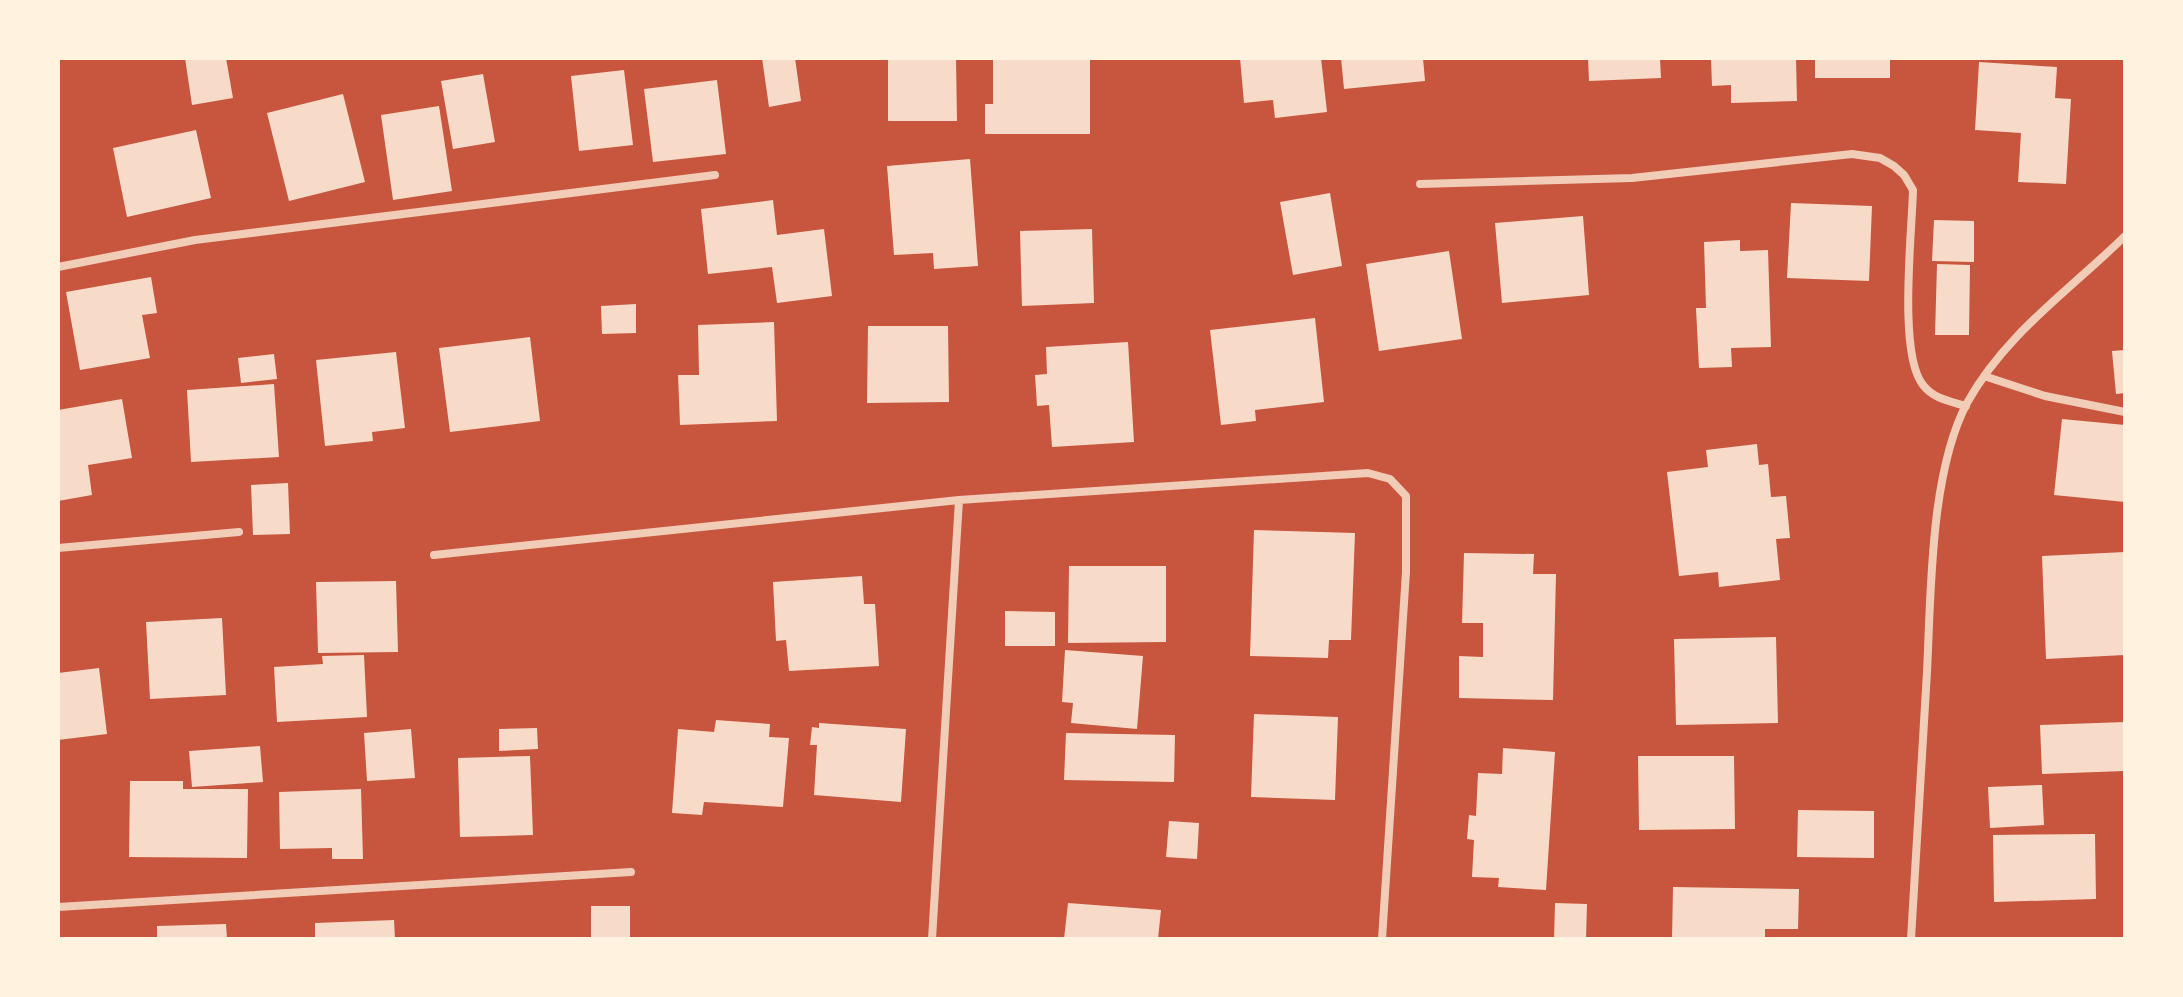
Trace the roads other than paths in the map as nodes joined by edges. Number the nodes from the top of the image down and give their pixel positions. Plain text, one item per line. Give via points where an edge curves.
1 (715, 175) dead end
2 (1420, 184) dead end
3 (2125, 236) edge
4 (58, 267) edge
5 (1984, 376) junction
6 (1966, 406) junction
7 (2125, 412) edge
8 (959, 500) junction
9 (239, 532) dead end
10 (58, 548) edge
11 (434, 555) dead end
12 (631, 872) dead end
13 (58, 907) edge
14 (932, 939) edge
15 (1382, 939) edge
16 (1911, 939) edge

1 - 4 street via 195,240
2 - 6 street via 1632,178 1828,156 1880,158 1904,175 1913,190 1913,368 1938,398
3 - 5 street via 2038,314
5 - 6 street
5 - 7 street via 2045,396
6 - 16 street via 1951,444 1934,543
8 - 11 street
8 - 14 street
8 - 15 street via 1368,473 1390,479 1406,496 1406,572
9 - 10 street
12 - 13 street

